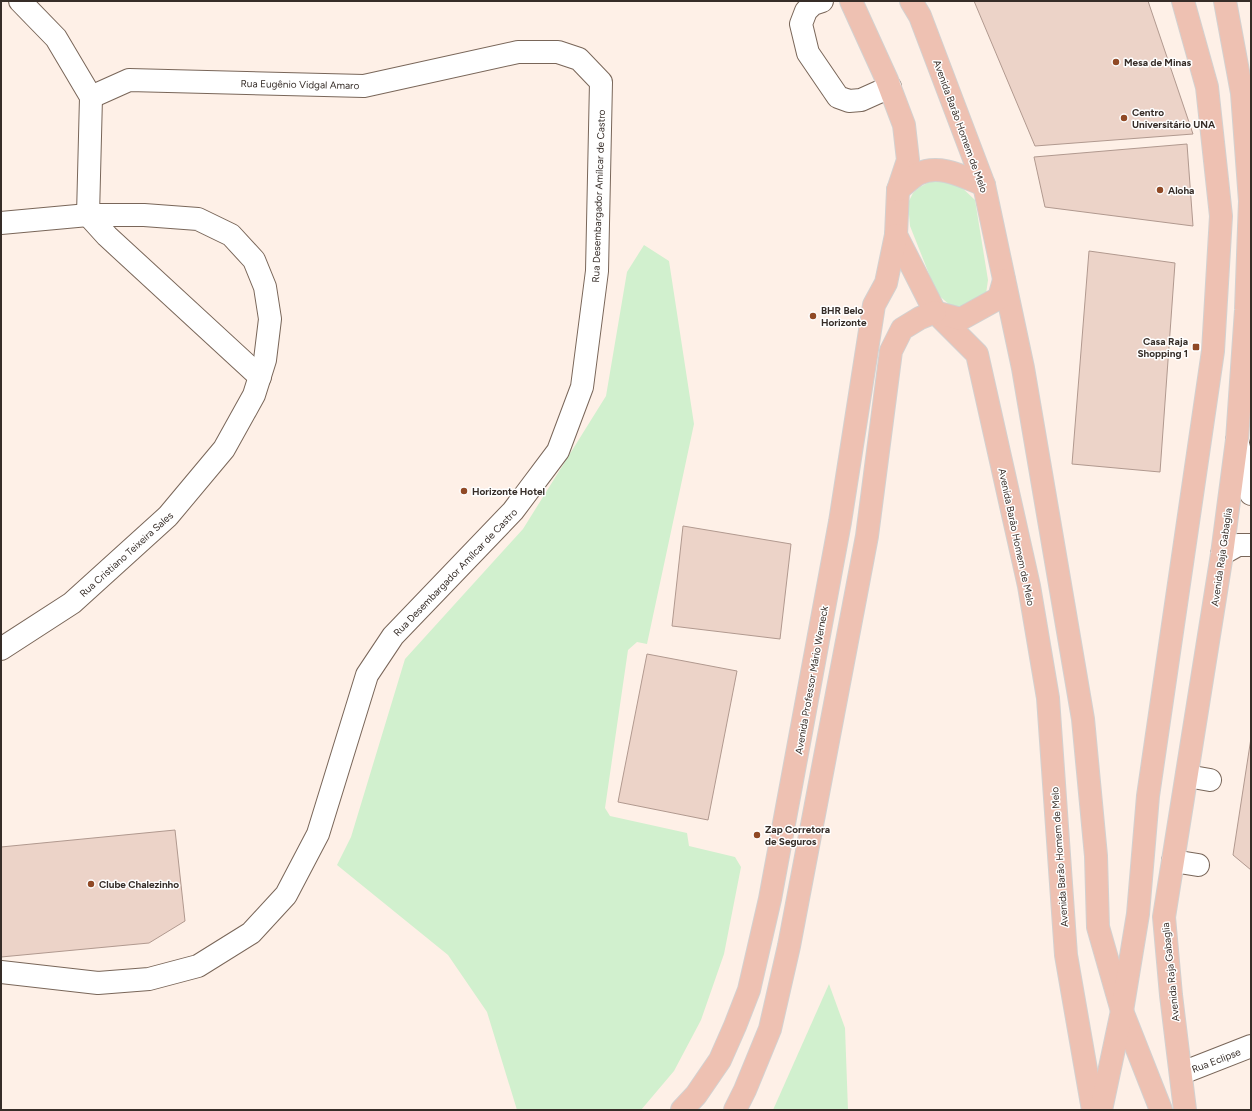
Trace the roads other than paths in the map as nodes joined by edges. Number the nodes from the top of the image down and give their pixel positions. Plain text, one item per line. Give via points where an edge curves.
1 (20, 1) edge
2 (822, 1) edge
3 (852, 1) edge
4 (911, 1) edge
5 (1183, 1) edge
6 (1225, 1) edge
7 (580, 59) joint
8 (890, 88) junction
9 (91, 97) junction
10 (1248, 146) edge
11 (984, 185) junction
12 (898, 190) junction
13 (88, 215) junction
14 (1, 223) edge
15 (896, 235) junction
16 (1004, 280) junction
17 (935, 312) junction
18 (260, 377) junction
19 (1237, 440) junction
20 (1251, 494) edge
21 (840, 522) junction
22 (867, 536) junction
23 (1251, 545) edge
24 (1222, 554) junction
25 (1, 649) edge
26 (1187, 776) junction
27 (1210, 780) dead end
28 (1173, 861) junction
29 (1198, 865) dead end
30 (1, 972) edge
31 (1122, 1011) junction
32 (1251, 1046) edge
33 (1182, 1073) junction
34 (682, 1110) edge
35 (735, 1110) edge
36 (1093, 1110) edge
37 (1101, 1110) edge
38 (1161, 1110) edge
39 (1185, 1110) edge

1 - 9 street via 56,38
2 - 8 street via 813,4 806,11 801,24 808,53 838,97 849,101 861,100
3 - 8 main road, Avenida Barão Homem de Melo
4 - 11 main road, Avenida Barão Homem de Melo via 922,23
5 - 31 main road via 1207,87 1221,216 1214,335 1148,796 1138,914
6 - 10 main road, Avenida Raja Gabaglia via 1242,93
7 - 9 street, Rua Eugênio Vidgal Amaro via 558,52 518,52 364,86 129,80
7 - 30 street, Rua Desembargador Amílcar de Castro via 601,82 597,271 582,387 558,451 513,511 393,636 367,675 318,834 286,895 251,933 191,968 149,979 98,983
8 - 12 main road, Avenida Barão Homem de Melo via 904,124 908,160
9 - 13 street
10 - 19 main road, Avenida Raja Gabaglia via 1250,201 1246,310
11 - 12 main road via 957,174 935,169 918,174
11 - 16 main road, Avenida Barão Homem de Melo
12 - 15 main road, Avenida Barão Homem de Melo
13 - 14 street, Rua Cristiano Teixeira Sales
13 - 18 street via 107,236
13 - 18 street, Rua Cristiano Teixeira Sales via 144,215 198,219 231,235 254,260 265,287 270,319 265,360
15 - 17 main road, Avenida Barão Homem de Melo
15 - 21 main road, Avenida Professor Mário Werneck via 886,283 874,305
16 - 17 main road via 999,298 966,316 961,318
16 - 31 main road, Avenida Barão Homem de Melo via 1023,368 1083,719 1096,856 1098,927
17 - 22 main road via 902,330 891,351
17 - 36 main road, Avenida Barão Homem de Melo via 977,354 1029,586 1048,698 1066,955
18 - 25 street, Rua Cristiano Teixeira Sales via 254,395 224,449 168,516 72,602
19 - 20 street
19 - 24 main road, Avenida Raja Gabaglia
21 - 22 main road via 842,539 850,546 860,548
21 - 34 main road, Avenida Professor Mário Werneck via 770,899 749,990 720,1060
22 - 35 main road via 789,946 770,1030
23 - 24 street via 1238,545
24 - 26 main road, Avenida Raja Gabaglia
26 - 27 street
26 - 28 main road, Avenida Raja Gabaglia
28 - 29 street
28 - 33 main road, Avenida Raja Gabaglia via 1164,917 1170,995
31 - 37 main road
31 - 38 main road, Avenida Barão Homem de Melo
32 - 33 street, Rua Eclipse
33 - 39 main road, Avenida Raja Gabaglia

